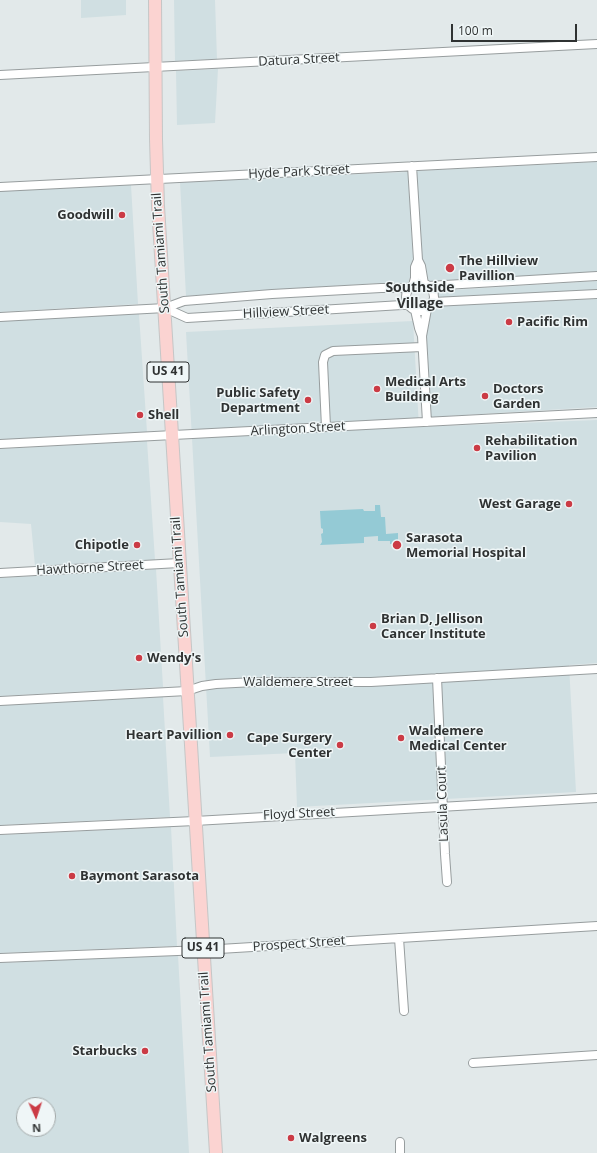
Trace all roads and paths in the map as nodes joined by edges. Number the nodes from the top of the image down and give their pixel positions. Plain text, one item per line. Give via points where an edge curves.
1 (155, 0) edge
2 (597, 44) edge
3 (155, 67) junction
4 (0, 75) edge
5 (597, 157) edge
6 (412, 166) junction
7 (157, 178) junction
8 (0, 186) edge
9 (418, 260) junction
10 (597, 276) edge
11 (426, 285) junction
12 (411, 286) junction
13 (597, 294) edge
14 (433, 302) junction
15 (165, 308) junction
16 (412, 308) junction
17 (427, 309) junction
18 (0, 317) edge
19 (422, 336) junction
20 (422, 347) junction
21 (597, 413) edge
22 (427, 422) junction
23 (326, 427) junction
24 (172, 435) junction
25 (0, 444) edge
26 (179, 563) junction
27 (0, 573) edge
28 (597, 669) edge
29 (437, 678) junction
30 (187, 691) junction
31 (0, 700) edge
32 (597, 798) edge
33 (443, 806) junction
34 (195, 821) junction
35 (0, 830) edge
36 (447, 882) dead end
37 (597, 926) edge
38 (399, 938) junction
39 (203, 950) junction
40 (0, 958) edge
41 (404, 1011) dead end
42 (597, 1055) edge
43 (473, 1063) dead end
44 (400, 1142) dead end
45 (216, 1153) edge
46 (400, 1153) edge

1 - 3 main road, South Tamiami Trail
2 - 3 street, Datura Street
3 - 4 street, Datura Street
3 - 7 main road, South Tamiami Trail / US 41
5 - 6 street, Hyde Park Street
6 - 7 street, Hyde Park Street
6 - 9 street
7 - 8 street, Hyde Park Street
7 - 15 main road, South Tamiami Trail / US 41
9 - 11 street
9 - 12 street
10 - 11 street
11 - 12 street
11 - 14 street via 432,291
12 - 15 street, Hillview Street via 184,301
12 - 16 street via 406,297
13 - 14 street
14 - 17 street
15 - 16 street, Hillview Street via 187,318 402,305
15 - 18 street, Hillview Street
15 - 24 main road, South Tamiami Trail / US 41
16 - 17 street via 420,311
16 - 19 street
17 - 19 street
19 - 20 street
20 - 22 street
20 - 23 street via 354,350 324,355
21 - 22 street, Arlington Street
22 - 23 street, Arlington Street
23 - 24 street, Arlington Street
24 - 25 street, Arlington Street
24 - 26 main road, South Tamiami Trail / US 41
26 - 27 street, Hawthorne Street
26 - 30 main road, South Tamiami Trail / US 41
28 - 29 street, Waldemere Street
29 - 30 street, Waldemere Street via 216,684
29 - 33 street, Lasula Court
30 - 31 street, Waldemere Street
30 - 34 main road, South Tamiami Trail / US 41
32 - 33 street, Floyd Street
33 - 34 street, Floyd Street
33 - 36 street, Lasula Court
34 - 35 street, Floyd Street
34 - 39 main road, South Tamiami Trail / US 41
37 - 38 street, Prospect Street
38 - 39 street, Prospect Street
38 - 41 street
39 - 40 street, Prospect Street
39 - 45 main road, South Tamiami Trail / US 41
42 - 43 street
44 - 46 street

